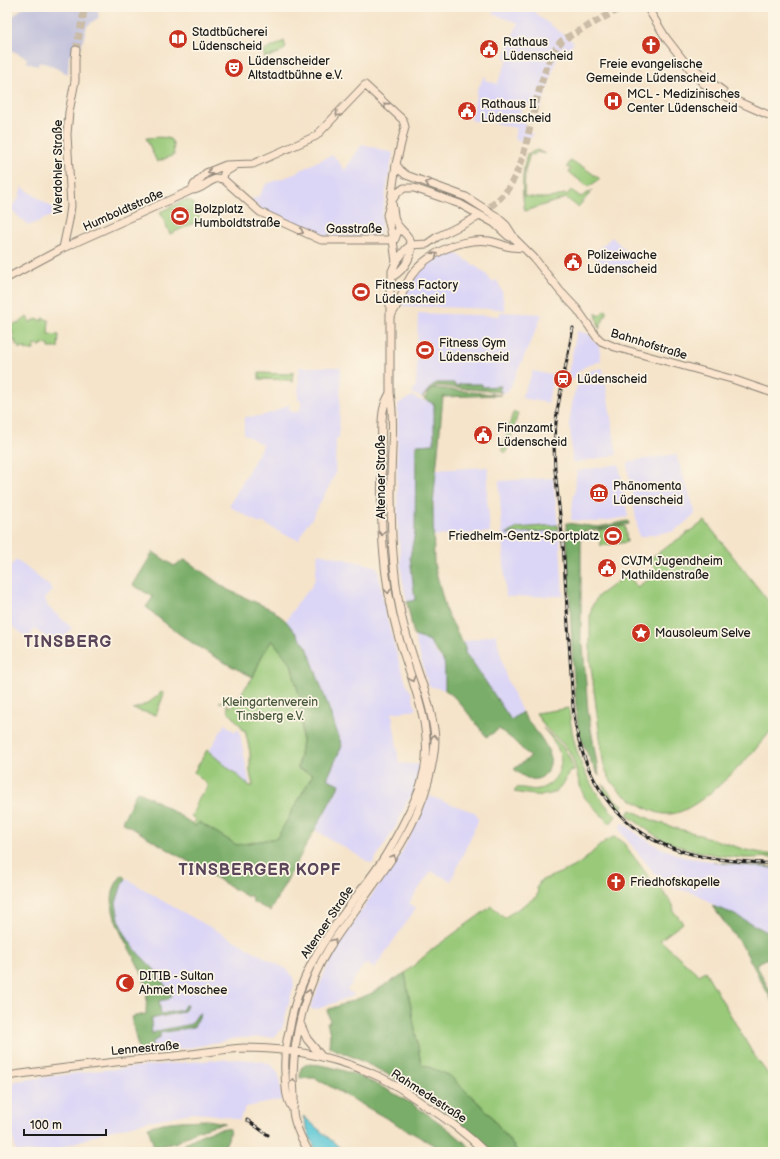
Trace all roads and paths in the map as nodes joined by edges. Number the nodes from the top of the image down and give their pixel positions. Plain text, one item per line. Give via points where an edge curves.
1 (647, 7) edge
2 (76, 50) tunnel mouth
3 (365, 85) joint
4 (772, 116) edge
5 (396, 164) junction
6 (235, 166) junction
7 (406, 175) junction
8 (223, 179) junction
9 (395, 183) junction
10 (192, 190) junction
11 (391, 201) junction
12 (476, 218) tunnel mouth
13 (399, 228) junction
14 (515, 239) junction
15 (393, 240) junction
16 (411, 245) junction
17 (63, 248) junction
18 (525, 248) junction
19 (396, 262) junction
20 (392, 277) junction
21 (7, 278) edge
22 (390, 317) junction
23 (773, 389) edge
24 (765, 391) junction
25 (390, 393) junction
26 (773, 393) edge
27 (383, 558) junction
28 (394, 561) junction
29 (406, 636) junction
30 (398, 637) junction
31 (426, 695) junction
32 (418, 698) junction
33 (409, 820) junction
34 (369, 886) junction
35 (307, 972) junction
36 (315, 976) junction
37 (300, 1023) junction
38 (286, 1051) junction
39 (294, 1052) junction
40 (322, 1057) junction
41 (7, 1076) edge
42 (293, 1110) junction
43 (309, 1152) edge
44 (485, 1152) edge

1 - 4 main road via 680,56 708,87 723,96
2 - 17 main road, Werdohler Straße via 76,70 67,126 71,203
5 -> 3 main road, Altenaer Straße via 405,127 403,121
3 -> 6 main road, Humboldtstraße via 316,136 253,164
5 - 7 main road, Bahnhofstraße
5 - 9 main road, Altenaer Straße
6 - 8 main road via 224,173
6 -> 10 main road, Humboldtstraße via 226,165 206,173
7 - 9 main road via 398,177
14 -> 7 main road, Bahnhofstraße via 502,220 482,206 459,194
8 - 10 main road, Humboldtstraße via 211,180
8 -> 15 main road, Gasstraße via 260,212 321,240
9 - 11 main road, Altenaer Straße
10 - 17 main road, Humboldtstraße
11 - 13 main road, Altenaer Straße
11 - 14 main road, Bahnhofstraße via 404,188 414,188 460,204 494,222 508,236
11 - 15 main road, Altenaer Straße via 387,215
12 - 16 main road via 427,244
13 - 15 main road, Gasstraße
13 - 16 main road, Altenaer Straße via 408,236
14 - 18 main road, Bahnhofstraße
15 - 19 main road, Altenaer Straße
16 - 19 main road, Altenaer Straße
16 - 20 main road via 410,257 399,273
17 - 21 main road
22 -> 18 main road via 412,275 441,251 476,241
18 - 24 main road, Bahnhofstraße via 577,308 601,341
19 - 20 main road, Altenaer Straße
20 - 22 main road, Altenaer Straße
22 - 25 main road, Altenaer Straße
23 - 24 main road
24 - 26 main road, Bahnhofstraße
25 -> 27 main road, Altenaer Straße via 384,408 382,432
25 - 28 main road, Altenaer Straße via 393,409 391,481
27 - 28 main road
27 -> 30 main road, Altenaer Straße
28 - 29 main road, Altenaer Straße
29 - 30 main road
29 - 31 main road, Altenaer Straße
30 -> 32 main road, Altenaer Straße
31 - 32 main road
33 -> 31 main road, Altenaer Straße via 426,792 435,746 433,723
32 - 33 main road, Altenaer Straße via 427,738 427,755
33 - 34 main road, Altenaer Straße
34 - 35 main road, Altenaer Straße via 327,938
36 -> 34 main road, Altenaer Straße
35 - 36 main road, Altenaer Straße
35 - 38 main road, Altenaer Straße via 296,999
37 -> 36 main road, Altenaer Straße
37 - 39 main road, Altenaer Straße
37 - 40 main road via 307,1039
38 - 39 main road, Rahmedestraße
38 - 41 main road, Lennestraße via 244,1048 86,1064
38 - 42 main road, Altenaer Straße via 284,1065 287,1101
39 - 40 main road, Rahmedestraße
42 -> 39 main road, Altenaer Straße
40 - 44 main road, Rahmedestraße via 383,1078 467,1134
42 - 43 main road, Altenaer Straße via 299,1132

